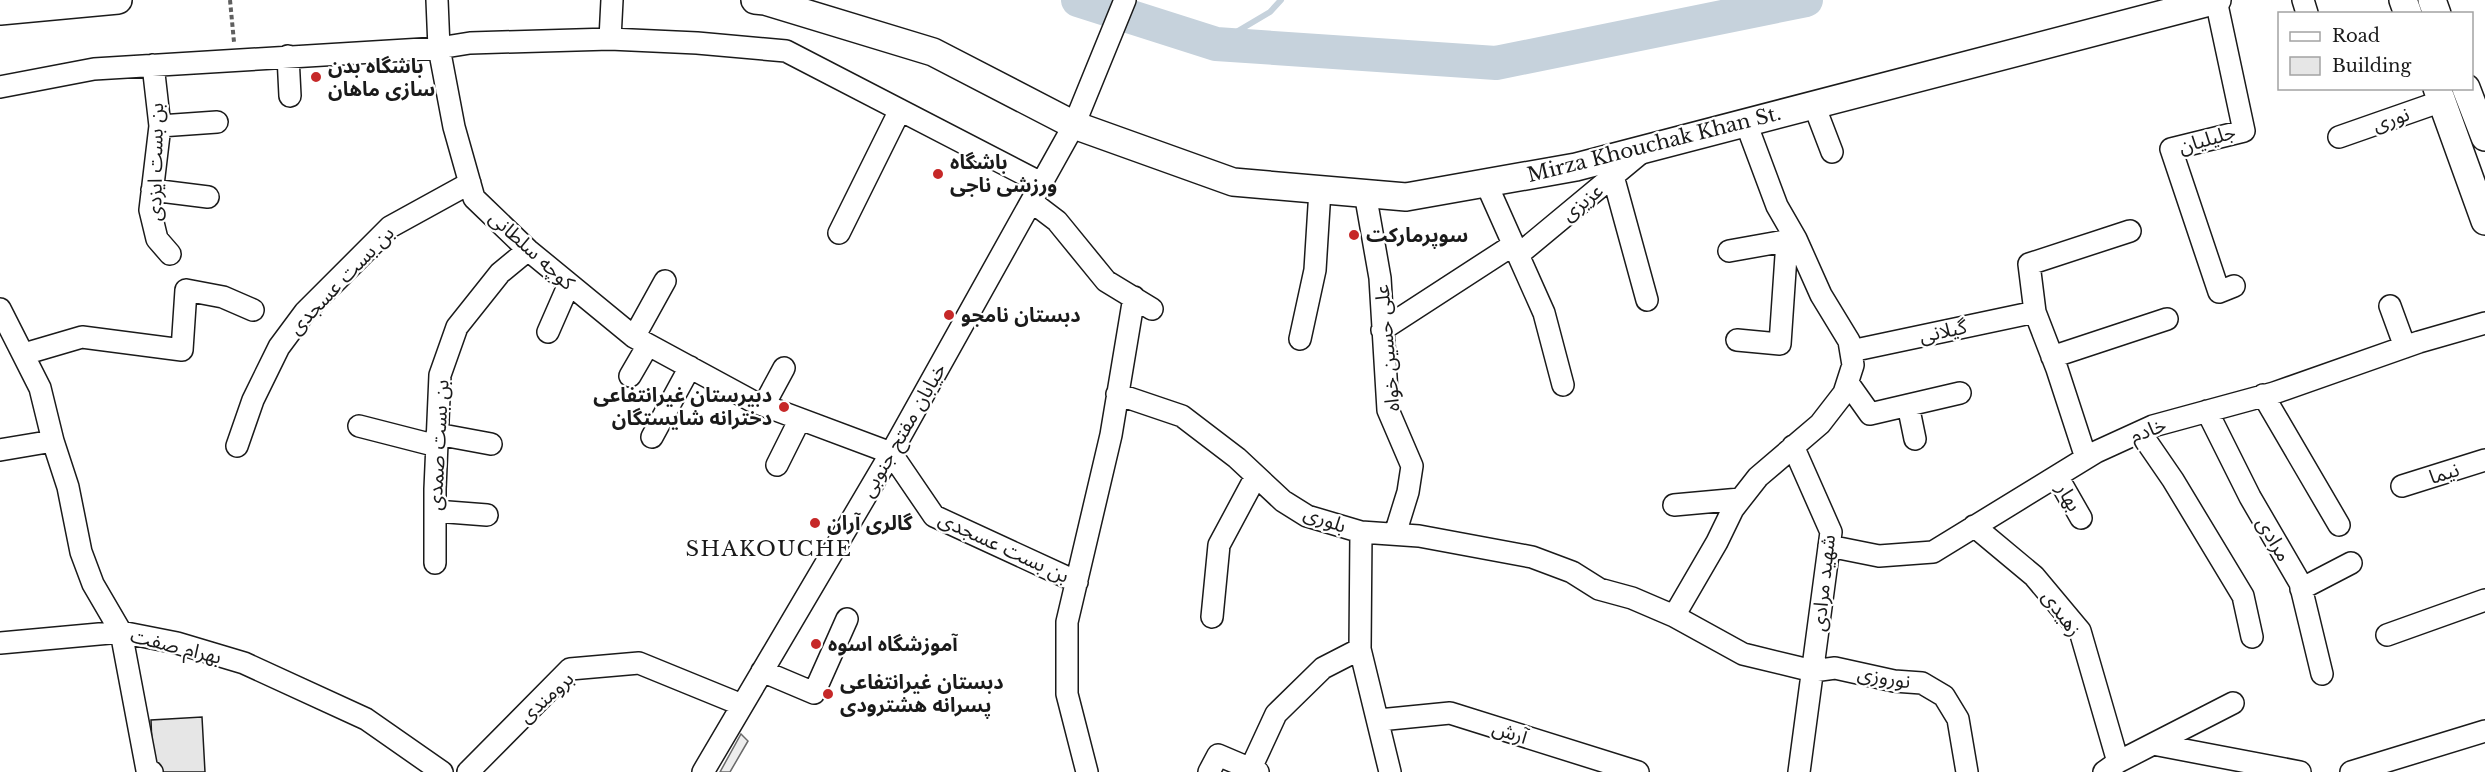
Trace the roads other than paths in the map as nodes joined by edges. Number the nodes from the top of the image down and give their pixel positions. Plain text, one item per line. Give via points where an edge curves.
1 (118, 0) edge
2 (437, 0) edge
3 (612, 0) edge
4 (755, 0) edge
5 (1125, 0) edge
6 (2216, 0) edge
7 (0, 11) edge
8 (609, 39) junction
9 (439, 48) junction
10 (288, 56) junction
11 (153, 65) junction
12 (0, 87) edge
13 (2440, 95) edge
14 (290, 96) dead end
15 (2475, 98) edge
16 (1814, 105) junction
17 (900, 110) junction
18 (218, 122) dead end
19 (1746, 123) junction
20 (1074, 124) junction
21 (160, 126) junction
22 (2339, 137) dead end
23 (2485, 137) edge
24 (1647, 148) junction
25 (1832, 152) dead end
26 (1613, 176) junction
27 (470, 183) junction
28 (1486, 183) junction
29 (152, 190) junction
30 (1320, 190) junction
31 (1036, 193) junction
32 (1365, 194) junction
33 (208, 197) dead end
34 (2485, 220) edge
35 (2130, 231) dead end
36 (839, 233) dead end
37 (1791, 240) junction
38 (528, 250) junction
39 (1516, 250) junction
40 (1729, 251) dead end
41 (170, 254) dead end
42 (665, 281) dead end
43 (569, 284) junction
44 (2234, 286) dead end
45 (1134, 297) junction
46 (1647, 300) dead end
47 (2390, 306) dead end
48 (0, 309) edge
49 (1152, 309) dead end
50 (254, 310) dead end
51 (2035, 312) junction
52 (2167, 319) dead end
53 (2485, 323) edge
54 (1382, 330) junction
55 (548, 332) dead end
56 (1300, 339) dead end
57 (1737, 340) dead end
58 (641, 341) junction
59 (2405, 347) junction
60 (1851, 351) junction
61 (24, 354) junction
62 (2052, 357) junction
63 (690, 367) junction
64 (784, 368) dead end
65 (630, 376) dead end
66 (1848, 382) junction
67 (1563, 385) dead end
68 (1960, 393) dead end
69 (1117, 394) junction
70 (2263, 395) junction
71 (764, 405) junction
72 (1908, 405) junction
73 (2207, 411) junction
74 (800, 419) junction
75 (359, 426) dead end
76 (2140, 432) junction
77 (652, 437) dead end
78 (437, 440) junction
79 (1915, 440) dead end
80 (53, 441) junction
81 (492, 444) dead end
82 (237, 446) dead end
83 (1793, 446) junction
84 (0, 450) edge
85 (891, 453) junction
86 (2086, 458) junction
87 (2485, 460) edge
88 (777, 465) dead end
89 (1256, 476) junction
90 (2057, 476) junction
91 (2402, 486) dead end
92 (1740, 500) junction
93 (1674, 506) dead end
94 (435, 511) junction
95 (487, 515) dead end
96 (2081, 518) dead end
97 (2339, 525) dead end
98 (1974, 526) junction
99 (1361, 532) junction
100 (1395, 534) junction
101 (1829, 546) junction
102 (435, 563) dead end
103 (2351, 563) dead end
104 (1077, 582) junction
105 (2301, 589) junction
106 (2485, 600) edge
107 (1674, 616) junction
108 (1212, 617) dead end
109 (847, 619) dead end
110 (121, 632) junction
111 (2387, 634) dead end
112 (2252, 637) dead end
113 (0, 643) edge
114 (1360, 649) junction
115 (762, 671) junction
116 (1813, 671) junction
117 (2322, 674) dead end
118 (2233, 704) dead end
119 (742, 705) junction
120 (1378, 720) junction
121 (2485, 731) edge
122 (2153, 744) junction
123 (1591, 765) edge
124 (2111, 767) edge
125 (1254, 770) edge
126 (147, 771) edge
127 (442, 772) edge
128 (468, 772) edge
129 (703, 772) edge
130 (1087, 772) edge
131 (1209, 772) edge
132 (1390, 772) edge
133 (1638, 772) edge
134 (1799, 772) edge
135 (1967, 772) edge
136 (2300, 772) edge
137 (2351, 772) edge

1 - 7 main road
2 - 9 street, کوچه سلطانی
3 - 8 street
4 - 20 main road, Mirza Khouchak Khan St. via 933,52
5 - 20 street, خیابان مفتح جنوبی
6 - 16 main road, Mirza Khouchak Khan St.
6 - 44 street, جلیلیان via 2244,131 2171,149 2219,292
8 - 9 street via 470,43
8 - 17 street via 786,51
9 - 10 street
9 - 27 street, کوچه سلطانی via 454,127
10 - 11 street
10 - 14 street
11 - 12 street via 94,69
11 - 21 street, بن بست ایزدی
13 - 22 street, نوری
13 - 34 main road
15 - 23 main road
16 - 19 main road, Mirza Khouchak Khan St.
16 - 25 street
17 - 31 street
17 - 36 street
18 - 21 street
19 - 24 main road, Mirza Khouchak Khan St.
19 - 37 street
20 - 30 main road, Mirza Khouchak Khan St. via 1233,182
20 - 31 street, خیابان مفتح جنوبی
21 - 29 street, بن بست ایزدی
24 - 26 street, عزیزی
24 - 28 main road, Mirza Khouchak Khan St. via 1576,167
26 - 39 street, عزیزی
26 - 46 street
27 - 38 street, کوچه سلطانی via 474,198
27 - 82 street, بن بست عسجدی via 390,227 305,312 279,347 253,400
28 - 32 main road, Mirza Khouchak Khan St. via 1406,197
28 - 39 street
29 - 33 street
29 - 41 street, بن بست ایزدی via 154,230
30 - 32 main road, Mirza Khouchak Khan St.
30 - 56 street via 1315,270
31 - 45 street via 1106,281
31 - 85 street, خیابان مفتح جنوبی
32 - 54 street, علی حسین خواه via 1380,278
35 - 51 street via 2029,264
37 - 40 street
37 - 57 street via 1780,344
37 - 60 street
38 - 43 street, کوچه سلطانی
38 - 78 street, بن بست صمدی via 500,273 457,327 440,375
39 - 54 street, عزیزی
39 - 67 street via 1544,314
42 - 58 street
43 - 55 street
43 - 58 street, کوچه سلطانی
45 - 49 street
45 - 69 street
47 - 59 street
48 - 61 street, بهرام صفت
50 - 61 street via 223,297 186,290 182,350 82,337
51 - 60 street, گیلانی
51 - 62 street
52 - 62 street
53 - 59 street, خادم
54 - 100 street, علی حسین خواه via 1388,410 1412,466
58 - 63 street, کوچه سلطانی
58 - 65 street
59 - 70 street, خادم
60 - 66 street via 1853,365
61 - 80 street, بهرام صفت via 40,388
62 - 86 street
63 - 71 street, کوچه سلطانی
63 - 77 street
64 - 71 street
66 - 72 street via 1870,414
66 - 83 street via 1820,424
68 - 72 street
69 - 89 street, بلوری via 1182,416
69 - 104 street
70 - 73 street, خادم
70 - 97 street
71 - 74 street, کوچه سلطانی
72 - 79 street
73 - 76 street, خادم
73 - 105 street, مرادی
74 - 85 street, کوچه سلطانی
74 - 88 street
75 - 78 street
76 - 86 street, خادم
76 - 112 street via 2243,596
78 - 81 street
78 - 94 street, بن بست صمدی
80 - 84 street
80 - 110 street, بهرام صفت via 68,487 81,552 93,584
83 - 92 street via 1758,477
83 - 101 street, شهید مرادی via 1831,532
85 - 104 street, بن بست عسجدی via 934,516
85 - 115 street, خیابان مفتح جنوبی
86 - 90 street, خادم
87 - 91 street, نیما
89 - 99 street, بلوری via 1283,501 1307,516
89 - 108 street via 1219,545
90 - 96 street, بهار
90 - 98 street, خادم
92 - 93 street
92 - 107 street
94 - 95 street
94 - 102 street, بن بست صمدی
98 - 101 street, خادم via 1933,552 1879,556
98 - 124 street, زهیدی via 2034,576 2080,631
99 - 100 street, نوروزی
99 - 114 street, بلوری
100 - 107 street, نوروزی via 1532,557 1572,572 1599,589
101 - 116 street, شهید مرادی
103 - 105 street
104 - 130 street via 1067,622 1067,694
105 - 117 street, مرادی
106 - 111 street
107 - 116 street, نوروزی via 1743,654
109 - 115 street via 814,693
110 - 113 street
110 - 126 street
110 - 127 street, بهرام صفت via 244,663 366,719
114 - 120 street, بلوری
114 - 125 street via 1323,668 1276,714
115 - 119 street, خیابان مفتح جنوبی
116 - 134 street, شهید مرادی
116 - 135 street, نوروزی via 1834,668 1922,683 1944,696 1958,719
118 - 122 street
119 - 128 street, برومندی via 639,663 570,669
119 - 129 street, خیابان مفتح جنوبی
120 - 123 street, آرش via 1450,713
120 - 132 street, بلوری
121 - 137 street
122 - 124 street
122 - 136 street
123 - 133 street, آرش
125 - 131 street via 1218,755

